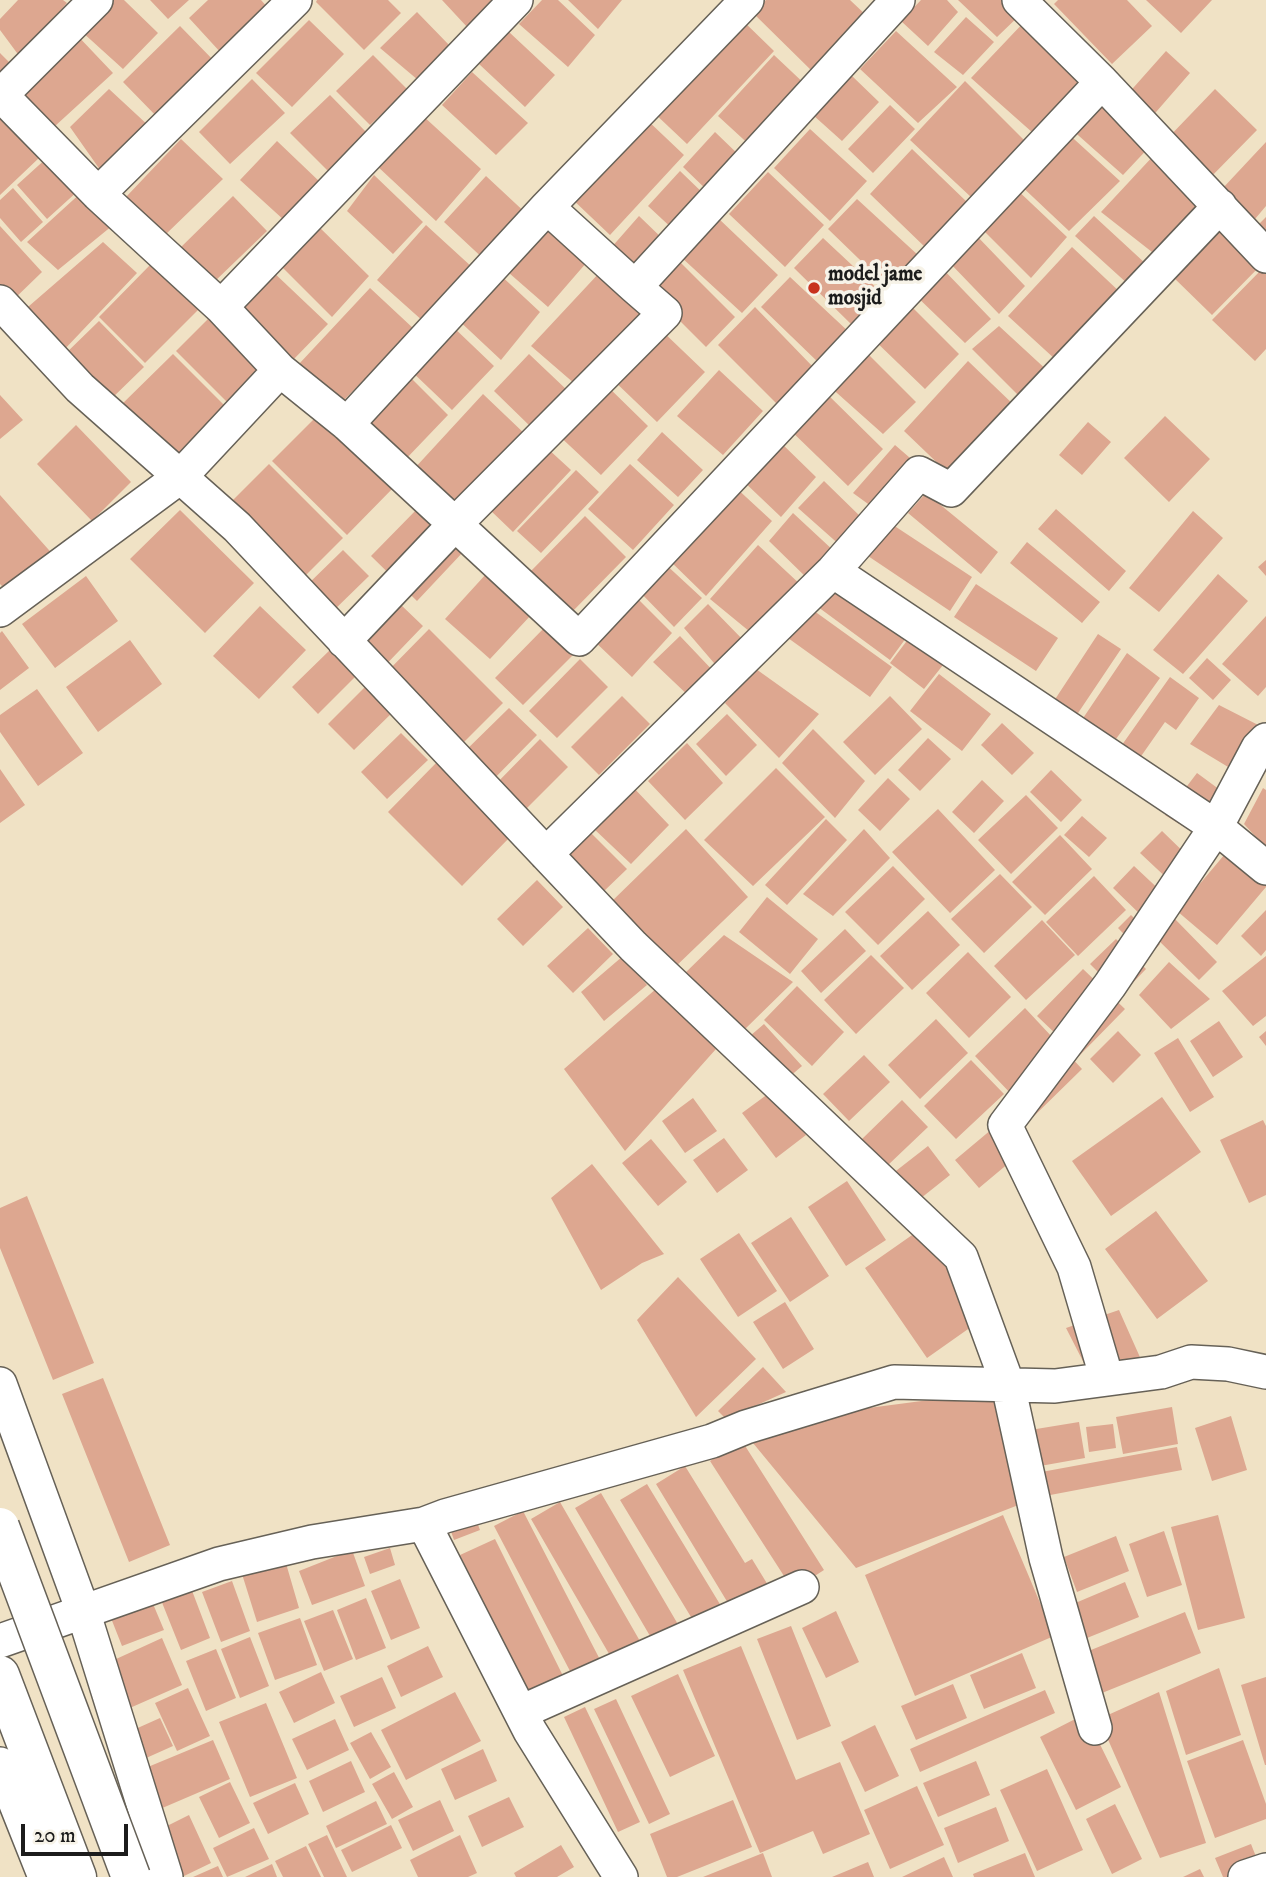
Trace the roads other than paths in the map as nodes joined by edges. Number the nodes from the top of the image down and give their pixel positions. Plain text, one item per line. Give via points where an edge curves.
1 (96, 0) edge
2 (295, 0) edge
3 (516, 0) edge
4 (747, 0) edge
5 (898, 0) edge
6 (1019, 0) edge
7 (1102, 82) junction
8 (0, 96) edge
9 (98, 194) junction
10 (1220, 206) junction
11 (547, 207) junction
12 (1266, 256) edge
13 (635, 287) junction
14 (221, 307) junction
15 (2, 308) edge
16 (280, 370) junction
17 (346, 424) junction
18 (180, 477) junction
19 (455, 524) junction
20 (833, 571) junction
21 (0, 610) edge
22 (344, 641) junction
23 (1266, 740) edge
24 (1216, 827) junction
25 (546, 854) junction
26 (1266, 868) edge
27 (1266, 1372) edge
28 (1107, 1378) junction
29 (0, 1384) edge
30 (1007, 1385) junction
31 (424, 1524) junction
32 (0, 1527) edge
33 (802, 1587) dead end
34 (83, 1611) junction
35 (0, 1641) edge
36 (0, 1675) edge
37 (521, 1712) junction
38 (1095, 1728) dead end
39 (0, 1763) edge
40 (1266, 1870) edge
41 (45, 1877) edge
42 (76, 1877) edge
43 (131, 1877) edge
44 (166, 1877) edge
45 (621, 1877) edge
46 (1245, 1877) edge

1 - 8 street
2 - 9 street
3 - 14 street
4 - 11 street
5 - 13 street
6 - 7 street
7 - 10 street
7 - 19 street via 579,639
8 - 9 street
9 - 14 street
10 - 12 street
10 - 20 street via 951,490 919,473
11 - 13 street
11 - 17 street
13 - 19 street via 665,313
14 - 16 street
15 - 18 street via 80,388
16 - 17 street
16 - 18 street
17 - 19 street
18 - 21 street
18 - 22 street via 236,527
19 - 22 street
20 - 24 street
20 - 25 street
22 - 25 street
23 - 24 street
24 - 26 street
24 - 28 street via 1111,985 1005,1125 1074,1267
25 - 30 street via 633,946 961,1257
27 - 28 street via 1191,1362 1161,1372
28 - 30 street via 1055,1386
29 - 34 street
30 - 31 street via 894,1382 712,1441
30 - 38 street via 1046,1558
31 - 34 street via 312,1542 219,1564
31 - 37 street
32 - 43 highway, bridge
33 - 37 street
34 - 35 street
34 - 44 street
36 - 42 highway
37 - 45 street
39 - 41 street
40 - 46 street

